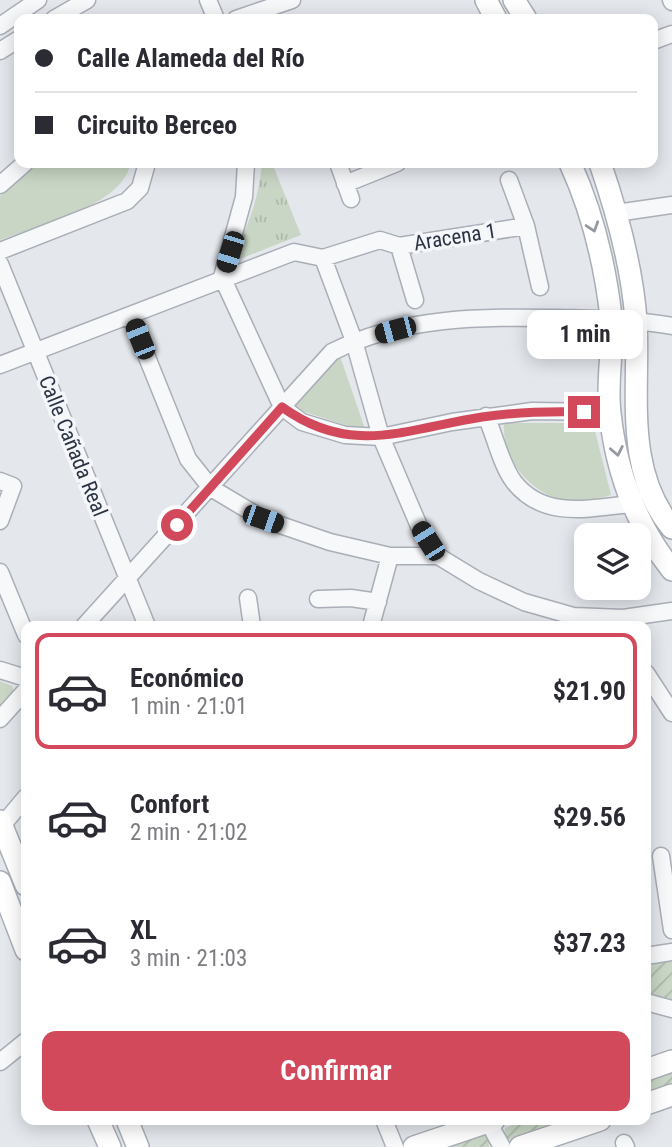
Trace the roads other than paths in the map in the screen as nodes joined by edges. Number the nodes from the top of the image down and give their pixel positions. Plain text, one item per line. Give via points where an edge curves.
1 (38, 0) edge
2 (87, 0) edge
3 (292, 0) edge
4 (18, 14) edge
5 (63, 14) edge
6 (251, 14) edge
7 (19, 168) edge
8 (146, 168) edge
9 (246, 168) edge
10 (340, 168) edge
11 (389, 168) edge
12 (572, 168) edge
13 (602, 168) edge
14 (509, 180) dead end
15 (0, 185) edge
16 (672, 205) edge
17 (616, 213) junction
18 (526, 226) junction
19 (399, 246) junction
20 (0, 251) edge
21 (323, 258) junction
22 (0, 264) edge
23 (222, 277) junction
24 (540, 287) dead end
25 (415, 300) dead end
26 (130, 315) junction
27 (611, 319) junction
28 (636, 320) junction
29 (672, 326) edge
30 (354, 341) junction
31 (35, 350) junction
32 (0, 365) edge
33 (282, 407) junction
34 (610, 412) junction
35 (486, 416) junction
36 (381, 437) junction
37 (0, 481) edge
38 (211, 488) junction
39 (631, 504) junction
40 (0, 521) edge
41 (672, 528) edge
42 (390, 556) junction
43 (438, 556) junction
44 (672, 570) edge
45 (0, 572) edge
46 (126, 580) junction
47 (248, 598) dead end
48 (318, 599) dead end
49 (378, 602) junction
50 (672, 611) edge
51 (89, 621) edge
52 (145, 621) edge
53 (252, 621) edge
54 (372, 621) edge
55 (616, 621) edge
56 (629, 621) edge
57 (21, 623) edge
58 (0, 670) edge
59 (21, 676) edge
60 (651, 681) edge
61 (21, 696) edge
62 (672, 713) edge
63 (0, 719) edge
64 (21, 803) edge
65 (1, 825) edge
66 (661, 856) dead end
67 (21, 873) edge
68 (0, 882) edge
69 (672, 930) edge
70 (21, 937) edge
71 (672, 952) edge
72 (651, 955) edge
73 (651, 1003) edge
74 (672, 1009) edge
75 (21, 1045) edge
76 (672, 1061) edge
77 (0, 1062) edge
78 (651, 1068) edge
79 (672, 1095) edge
80 (651, 1102) edge
81 (100, 1125) edge
82 (129, 1125) edge
83 (386, 1125) edge
84 (478, 1125) edge
85 (492, 1125) edge
86 (585, 1125) edge
87 (110, 1147) edge
88 (138, 1147) edge
89 (396, 1147) edge
90 (414, 1147) edge
91 (502, 1147) edge
92 (520, 1147) edge

1 - 4 street
2 - 5 street
3 - 6 street
7 - 15 street
8 - 20 street via 140,188 127,201
9 - 23 street via 244,197
10 - 11 street via 348,192
12 -> 27 street via 601,251
13 - 17 street
14 - 18 street, Aracena 1
16 - 17 street
17 - 28 street
18 - 19 street, Aracena 1
18 - 24 street, Aracena 1
19 - 21 street via 380,240
19 - 25 street, Aracena 1
21 - 23 street via 294,252
21 - 30 street
22 - 31 street, Calle Cañada Real
23 - 26 street
23 - 33 street
26 - 31 street
26 - 38 street via 188,459
27 - 28 street
27 - 30 street via 470,316
27 - 34 street
28 - 29 street
28 - 41 street via 635,417 647,484
30 - 33 street via 332,352
30 - 36 street
31 - 32 street
31 - 46 street, Calle Cañada Real
33 - 36 street via 302,422 334,432
33 - 38 street
34 - 35 street via 532,411
34 -> 39 street
35 - 36 street
35 - 39 street via 513,481 548,507 566,510
36 - 43 street via 419,526
37 - 40 street via 13,486
38 - 42 street via 263,519
38 - 46 street
39 - 44 street
42 - 43 street
42 - 49 street
43 - 55 street via 524,602 573,616
45 - 57 street
46 - 51 street
46 - 52 street, Calle Cañada Real
47 - 53 street
48 - 49 street
49 - 54 street
50 - 56 street
58 - 59 street
60 - 62 street
61 - 63 street
64 - 65 street
65 - 67 street
66 - 69 street
68 - 70 street
71 - 72 street
73 - 74 street
75 - 77 street
76 - 78 street
79 - 80 street
81 - 87 street
82 - 88 street
83 - 89 street
84 - 90 street
85 - 91 street
86 - 92 street

